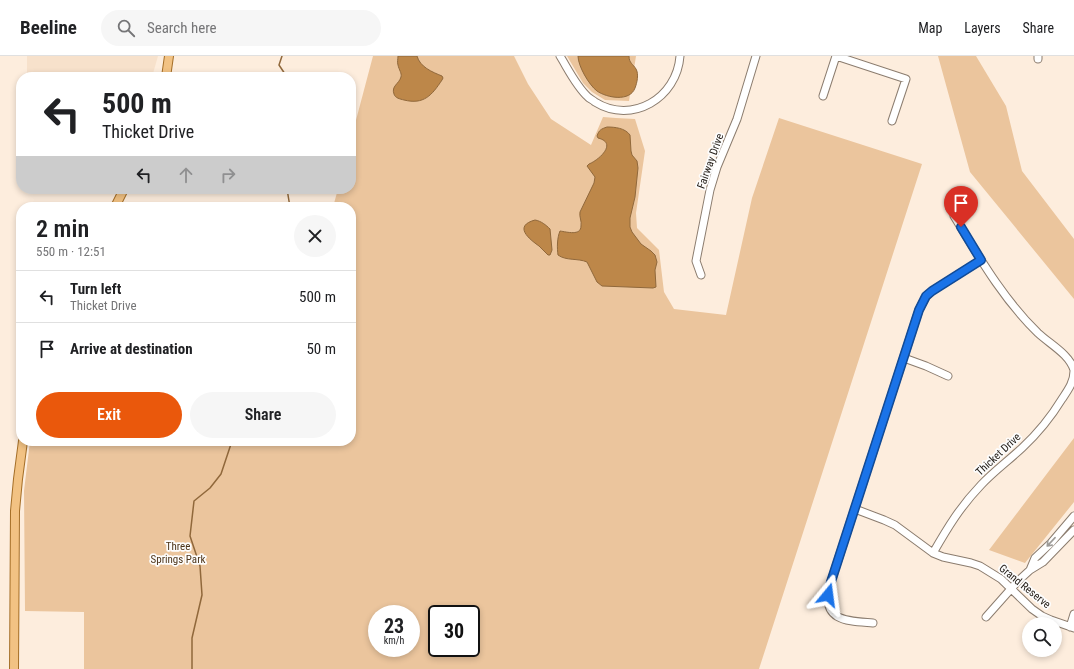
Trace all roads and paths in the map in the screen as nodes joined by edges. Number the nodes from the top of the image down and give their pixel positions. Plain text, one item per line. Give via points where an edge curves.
1 (169, 56) edge
2 (560, 56) edge
3 (680, 56) edge
4 (756, 56) edge
5 (836, 56) edge
6 (167, 72) edge
7 (823, 96) dead end
8 (892, 121) dead end
9 (954, 216) dead end
10 (981, 260) junction
11 (701, 275) dead end
12 (904, 358) junction
13 (1074, 371) edge
14 (948, 376) dead end
15 (22, 446) edge
16 (855, 509) junction
17 (1074, 516) edge
18 (1074, 530) edge
19 (933, 552) junction
20 (1030, 570) junction
21 (1011, 588) junction
22 (1074, 614) edge
23 (986, 617) dead end
24 (874, 623) dead end
25 (1072, 627) edge
26 (14, 669) edge

1 - 6 main road
2 - 3 street via 576,83 588,97 603,106 620,110 636,109 652,103 666,92 675,77
4 - 11 street, Fairway Drive via 737,119 710,190 696,261
5 - 7 street
5 - 8 street via 906,78
9 - 10 street, Thicket Drive
10 - 12 street via 926,296
10 - 13 street, Thicket Drive via 1016,309 1066,356
12 - 14 street
12 - 16 street
13 - 19 street, Thicket Drive via 1072,382 1042,427 971,495
15 - 26 main road via 15,511
16 - 19 street, Grand Reserve via 895,525
16 - 24 street via 829,588 828,602 833,613 844,620
17 -> 20 street via 1035,558
18 - 20 street via 1043,562
19 - 21 street, Grand Reserve via 980,566
20 - 21 street
21 - 23 street
21 - 25 street, Grand Reserve via 1042,616
22 - 25 street

